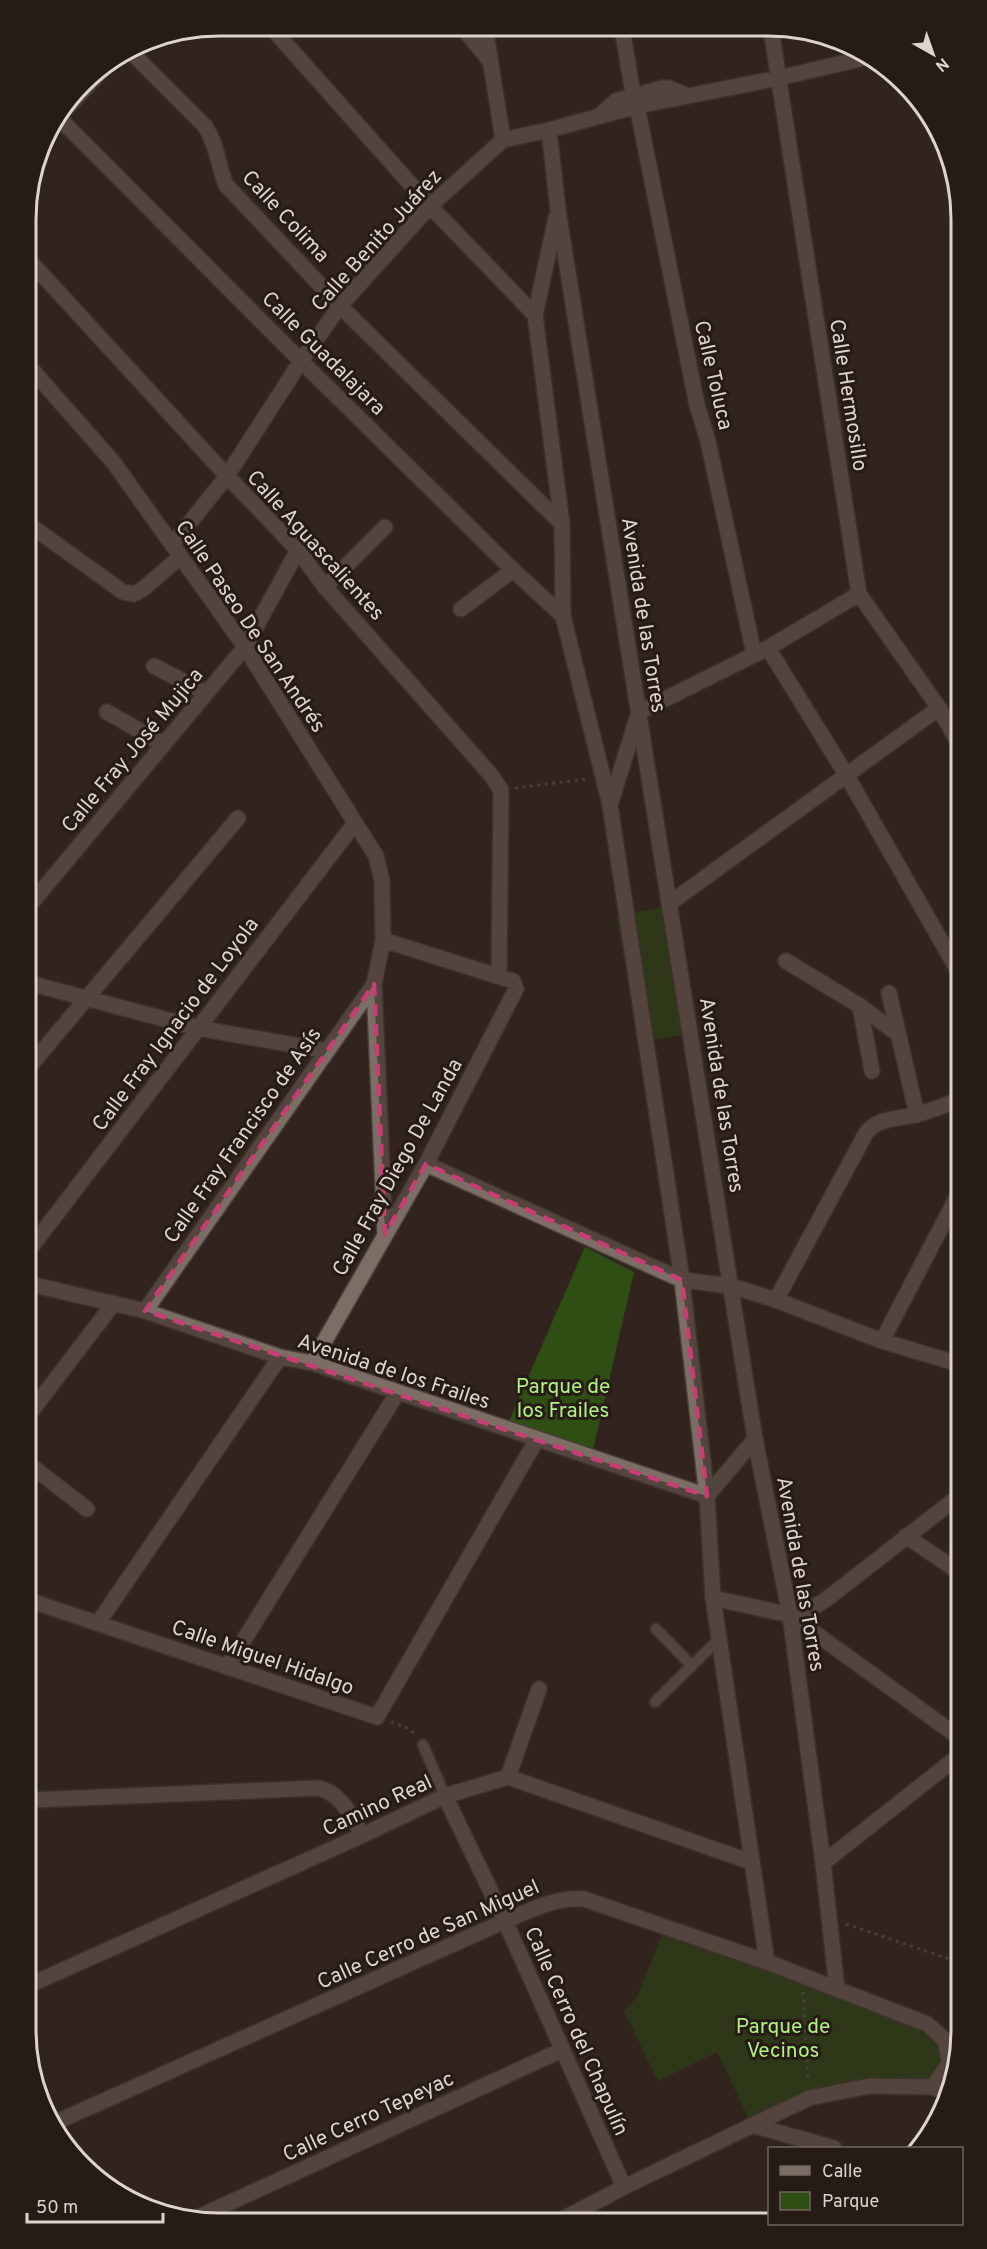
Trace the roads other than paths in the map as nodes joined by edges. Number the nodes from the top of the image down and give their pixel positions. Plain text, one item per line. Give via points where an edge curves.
1 (279, 36) edge
2 (469, 36) edge
3 (486, 36) edge
4 (623, 36) edge
5 (772, 36) edge
6 (136, 57) edge
7 (857, 60) edge
8 (490, 61) junction
9 (779, 78) junction
10 (635, 100) junction
11 (64, 123) edge
12 (549, 130) junction
13 (503, 140) junction
14 (430, 206) junction
15 (558, 210) junction
16 (36, 268) edge
17 (340, 306) junction
18 (535, 315) junction
19 (301, 361) junction
20 (36, 374) edge
21 (227, 476) junction
22 (562, 524) junction
23 (385, 527) dead end
24 (36, 529) edge
25 (298, 550) junction
26 (176, 551) junction
27 (513, 570) junction
28 (326, 587) junction
29 (859, 594) junction
30 (461, 609) dead end
31 (563, 616) junction
32 (245, 647) junction
33 (761, 651) junction
34 (154, 666) dead end
35 (206, 693) junction
36 (939, 708) junction
37 (106, 712) dead end
38 (639, 712) junction
39 (951, 729) edge
40 (163, 744) junction
41 (847, 776) junction
42 (610, 805) junction
43 (238, 819) dead end
44 (355, 823) junction
45 (36, 897) edge
46 (670, 903) junction
47 (383, 940) junction
48 (951, 958) edge
49 (786, 961) dead end
50 (499, 976) junction
51 (36, 984) edge
52 (374, 984) junction
53 (889, 993) dead end
54 (85, 998) junction
55 (860, 1006) junction
56 (198, 1028) junction
57 (898, 1034) junction
58 (327, 1052) junction
59 (36, 1058) edge
60 (872, 1071) dead end
61 (951, 1103) edge
62 (917, 1115) junction
63 (426, 1164) junction
64 (951, 1208) edge
65 (385, 1234) junction
66 (36, 1241) edge
67 (682, 1280) junction
68 (36, 1285) edge
69 (731, 1286) junction
70 (776, 1300) junction
71 (114, 1304) junction
72 (145, 1311) junction
73 (882, 1341) junction
74 (280, 1357) junction
75 (951, 1362) edge
76 (312, 1363) junction
77 (398, 1392) junction
78 (36, 1405) edge
79 (537, 1439) junction
80 (755, 1439) junction
81 (36, 1470) edge
82 (707, 1496) junction
83 (951, 1503) edge
84 (87, 1509) dead end
85 (906, 1536) junction
86 (951, 1566) edge
87 (713, 1598) junction
88 (36, 1603) edge
89 (790, 1615) junction
90 (98, 1623) junction
91 (656, 1629) dead end
92 (720, 1638) junction
93 (692, 1666) junction
94 (227, 1667) junction
95 (539, 1689) dead end
96 (655, 1702) dead end
97 (951, 1731) edge
98 (423, 1745) road end
99 (951, 1762) edge
100 (508, 1777) junction
101 (445, 1796) junction
102 (36, 1800) edge
103 (363, 1835) junction
104 (751, 1862) junction
105 (823, 1863) junction
106 (505, 1921) junction
107 (767, 1962) junction
108 (36, 1982) edge
109 (837, 1989) junction
110 (562, 2050) junction
111 (949, 2056) edge
112 (946, 2068) edge
113 (933, 2087) junction
114 (941, 2090) edge
115 (60, 2120) edge
116 (752, 2125) junction
117 (830, 2147) edge
118 (624, 2187) junction
119 (209, 2212) edge
120 (575, 2213) edge

1 - 14 street
2 - 8 street
3 - 8 street
4 - 10 street, Calle Toluca
5 - 9 street, Calle Hermosillo
6 - 17 street, Calle Colima via 204,126 213,139 225,185
7 - 9 street, Calle Benito Juárez
8 - 13 street
9 - 10 street, Calle Benito Juárez via 688,96
9 - 29 street, Calle Hermosillo
10 - 12 street, Calle Benito Juárez via 598,117
10 - 33 street, Calle Toluca via 697,405
11 - 19 street, Calle Guadalajara
12 - 13 street, Calle Benito Juárez
12 - 15 street, Avenida de las Torres
13 - 14 street, Calle Benito Juárez
14 - 17 street, Calle Benito Juárez
14 - 18 street
15 - 18 street, Avenida de las Torres
15 - 38 street, Avenida de las Torres
16 - 21 street, Calle Aguascalientes
17 - 19 street, Calle Benito Juárez
17 - 22 street, Calle Colima
18 - 22 street, Avenida de las Torres
19 - 21 street, Calle Benito Juárez
19 - 27 street, Calle Guadalajara
20 - 26 street, Calle Paseo De San Andrés via 114,463
21 - 25 street, Calle Aguascalientes
21 - 26 street, Calle Benito Juárez
22 - 31 street, Avenida de las Torres
23 - 28 street
24 - 26 street, Calle Benito Juárez via 123,592 134,594 143,590
25 - 28 street, Calle Aguascalientes
25 - 32 street, Calle Fray José Mujica
26 - 32 street, Calle Paseo De San Andrés
27 - 30 street
27 - 31 street, Calle Guadalajara
28 - 50 street, Calle Aguascalientes via 501,790
29 - 33 street
29 - 36 street, Calle Hermosillo
31 - 42 street, Avenida de las Torres
32 - 35 street, Calle Fray José Mujica
32 - 44 street, Calle Paseo De San Andrés
33 - 38 street
33 - 41 street, Calle Toluca
34 - 35 street
35 - 40 street, Calle Fray José Mujica
36 - 39 street, Calle Hermosillo
36 - 41 street
37 - 40 street
38 - 42 street
38 - 46 street, Avenida de las Torres
40 - 45 street, Calle Fray José Mujica
41 - 46 street
41 - 48 street, Calle Toluca
42 - 67 street, Avenida de las Torres
43 - 54 street
44 - 47 street, Calle Paseo De San Andrés via 380,868
44 - 56 street, Calle Fray Ignacio de Loyola
46 - 69 street, Avenida de las Torres
47 - 50 street
47 - 52 street, Calle Paseo De San Andrés
49 - 55 street
50 - 63 street, Calle Fray Diego De Landa via 513,981 516,989
51 - 54 street
52 - 58 street, Calle Fray Francisco de Asís
52 - 65 street
53 - 57 street
54 - 56 street
54 - 59 street
55 - 57 street
55 - 60 street
56 - 58 street
56 - 66 street, Calle Fray Ignacio de Loyola
57 - 62 street
58 - 72 street, Calle Fray Francisco de Asís
61 - 62 street
62 - 70 street via 882,1120 866,1132
63 - 65 street, Calle Fray Diego De Landa
63 - 67 street
64 - 73 street
65 - 76 street, Calle Fray Diego De Landa
67 - 69 street
67 - 82 street, Avenida de las Torres
68 - 71 street, Avenida de los Frailes
69 - 70 street
69 - 80 street, Avenida de las Torres
70 - 73 street
71 - 72 street, Avenida de los Frailes
71 - 78 street
72 - 74 street, Avenida de los Frailes
73 - 75 street
74 - 76 street, Avenida de los Frailes
74 - 90 street
76 - 77 street, Avenida de los Frailes
77 - 79 street, Avenida de los Frailes
77 - 94 street
79 - 82 street, Avenida de los Frailes
79 - 94 street, Calle Miguel Hidalgo via 377,1717
80 - 82 street
80 - 89 street, Avenida de las Torres
81 - 84 street
82 - 87 street, Avenida de las Torres
83 - 85 street
85 - 86 street
85 - 89 street via 828,1598 811,1609
87 - 89 street
87 - 92 street, Avenida de las Torres
88 - 90 street, Calle Miguel Hidalgo
89 - 97 street
89 - 105 street, Avenida de las Torres
90 - 94 street, Calle Miguel Hidalgo
91 - 93 lane
92 - 93 lane
92 - 104 street, Avenida de las Torres
93 - 96 lane
95 - 100 street
98 - 101 lane
99 - 105 street
100 - 101 street, Camino Real
100 - 104 street
101 - 103 street, Camino Real
101 - 106 street, Calle Cerro del Chapulín
102 - 103 street via 319,1788 338,1797
103 - 108 street, Camino Real
104 - 107 street, Avenida de las Torres
105 - 109 street, Avenida de las Torres
106 - 107 street, Calle Cerro de San Miguel via 554,1901 584,1899
106 - 110 street, Calle Cerro del Chapulín
106 - 115 street, Calle Cerro de San Miguel
107 - 109 street, Calle Cerro de San Miguel
109 - 111 street, Calle Cerro de San Miguel via 927,2024 945,2040
110 - 118 street, Calle Cerro del Chapulín
110 - 119 street, Calle Cerro Tepeyac
112 - 113 street, Calle Cerro de San Miguel
113 - 114 street
113 - 116 street via 869,2086 809,2098
116 - 117 street
116 - 118 street
118 - 120 street

